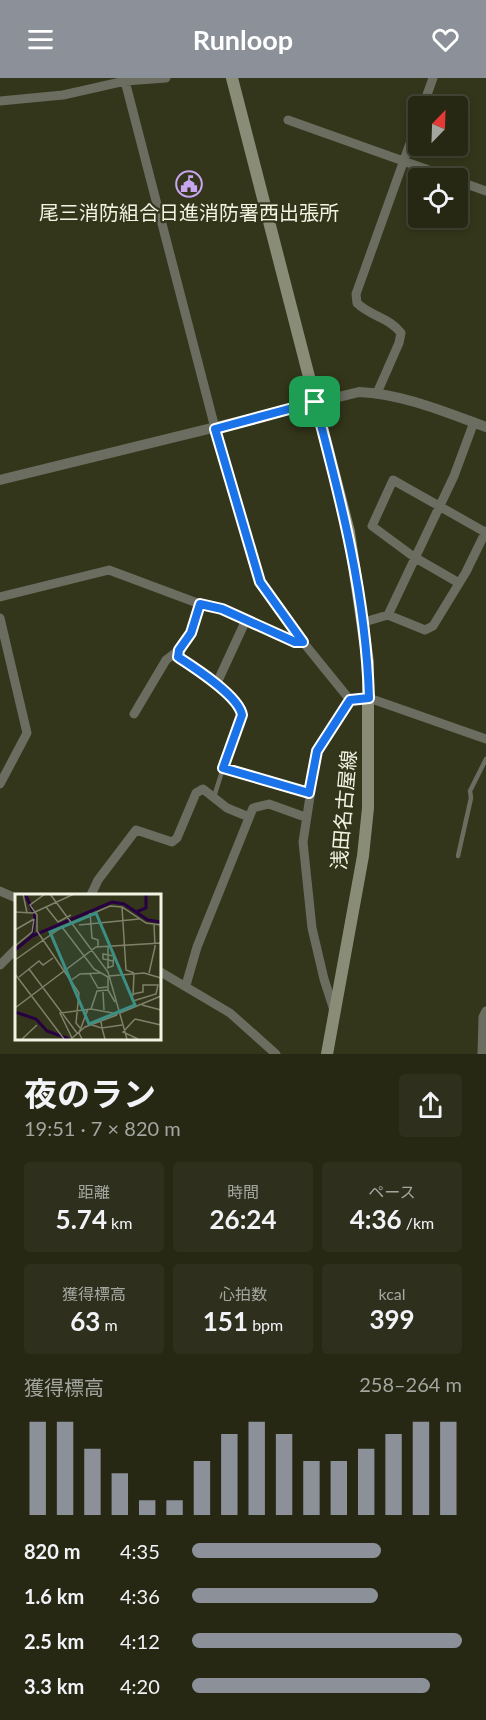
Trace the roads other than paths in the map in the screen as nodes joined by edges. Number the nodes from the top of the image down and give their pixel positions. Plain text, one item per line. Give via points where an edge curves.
1 (166, 78) edge
2 (232, 78) edge
3 (433, 78) edge
4 (126, 81) junction
5 (427, 96) edge
6 (0, 102) edge
7 (288, 120) dead end
8 (408, 153) edge
9 (405, 162) junction
10 (422, 168) edge
11 (468, 185) edge
12 (486, 192) edge
13 (377, 393) junction
14 (315, 402) junction
15 (474, 422) junction
16 (486, 427) edge
17 (215, 429) junction
18 (0, 480) edge
19 (439, 507) junction
20 (486, 531) edge
21 (414, 557) junction
22 (459, 583) junction
23 (0, 597) edge
24 (200, 604) junction
25 (388, 615) junction
26 (0, 618) edge
27 (246, 620) junction
28 (364, 622) junction
29 (303, 642) junction
30 (179, 650) junction
31 (216, 685) junction
32 (369, 698) junction
33 (350, 700) junction
34 (135, 714) dead end
35 (486, 739) edge
36 (486, 759) edge
37 (223, 768) junction
38 (0, 784) edge
39 (309, 793) junction
40 (214, 797) junction
41 (249, 817) junction
42 (305, 818) junction
43 (458, 856) dead end
44 (0, 891) edge
45 (91, 894) edge
46 (15, 898) edge
47 (15, 950) edge
48 (0, 965) edge
49 (160, 972) edge
50 (186, 985) junction
51 (335, 1011) junction
52 (485, 1015) edge
53 (276, 1054) edge
54 (327, 1054) edge
55 (482, 1054) edge

1 - 4 street
2 - 14 main road, 浅田名古屋線
3 - 5 street
4 - 6 street via 63,95
4 - 17 street
7 - 9 street
8 - 9 street
9 - 10 street
9 - 13 street via 357,294 357,303 364,310 395,325 401,333
11 - 12 street
13 - 14 street via 359,392
13 - 15 street
14 - 17 street
14 - 28 main road, 浅田名古屋線 via 349,532
15 - 16 street
15 - 19 street
17 - 18 street
17 - 29 street via 260,582
19 - 20 street
19 - 21 street
19 - 21 street via 393,480 372,526
20 - 22 street
21 - 22 street
21 - 25 street
22 - 25 street via 433,626 425,630
23 - 24 street via 109,570
24 - 27 street
24 - 30 street via 191,633
25 - 28 street
26 - 38 street via 27,733
27 - 29 street
27 - 31 street
28 - 32 main road, 浅田名古屋線
29 - 33 street
30 - 31 street via 178,657
30 - 34 street via 166,660
31 - 37 street via 241,708 242,715
32 - 33 street
32 - 35 street
32 - 51 main road, 浅田名古屋線 via 366,828
33 - 39 street via 317,751
36 - 43 lane via 470,791
37 - 39 street
37 - 40 lane
39 - 42 street
40 - 41 street via 227,808
40 - 45 street via 203,789 196,793 172,842 136,830
41 - 42 street via 253,808 263,804
41 - 50 street via 197,947
42 - 51 street via 303,842 312,928
44 - 46 street
47 - 48 street
49 - 50 street
50 - 53 street via 230,1013
51 - 54 main road, 浅田名古屋線
52 - 55 street

